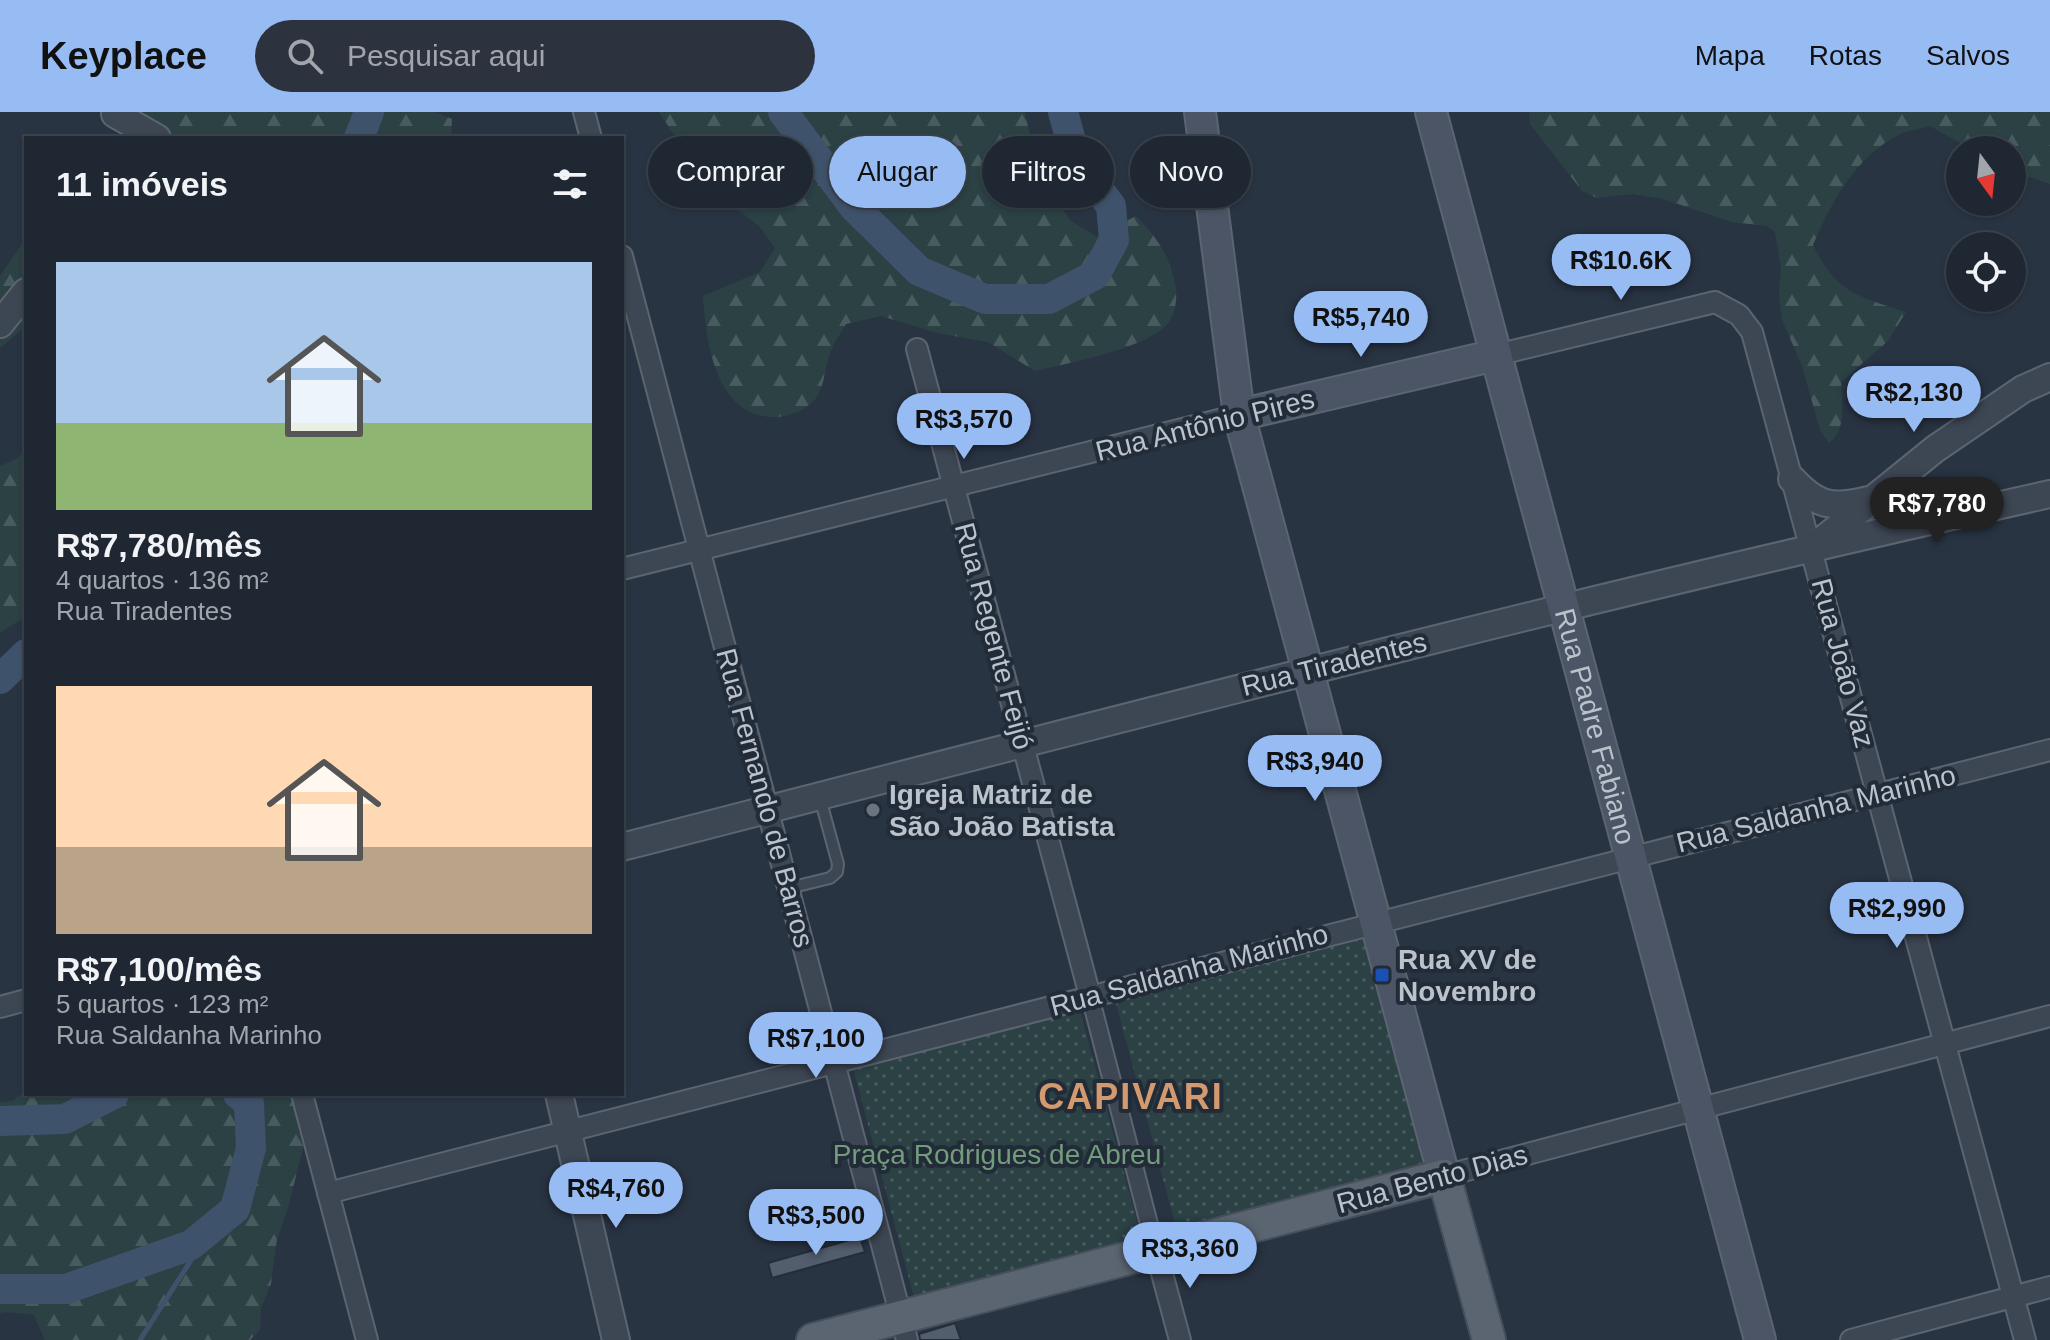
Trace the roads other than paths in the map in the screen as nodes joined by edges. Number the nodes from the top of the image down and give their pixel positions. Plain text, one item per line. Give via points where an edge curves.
1 (584, 112) edge
2 (1200, 112) edge
3 (1431, 112) edge
4 (112, 121) edge
5 (152, 136) edge
6 (590, 136) edge
7 (624, 264) edge
8 (24, 294) edge
9 (1739, 315) joint
10 (0, 324) edge
11 (917, 349) dead end
12 (1496, 355) junction
13 (2050, 377) edge
14 (1239, 415) junction
15 (1792, 479) junction
16 (954, 486) junction
17 (2050, 494) edge
18 (1871, 500) junction
19 (1884, 531) junction
20 (1812, 548) junction
21 (700, 550) junction
22 (624, 569) edge
23 (1564, 608) junction
24 (1308, 670) junction
25 (1023, 744) junction
26 (2050, 750) edge
27 (1878, 793) junction
28 (820, 796) junction
29 (768, 809) junction
30 (624, 846) edge
31 (1630, 856) junction
32 (789, 888) junction
33 (1375, 922) junction
34 (1090, 996) junction
35 (24, 1001) edge
36 (0, 1007) edge
37 (2050, 1016) edge
38 (1945, 1043) junction
39 (834, 1062) junction
40 (303, 1096) edge
41 (559, 1096) edge
42 (1698, 1109) junction
43 (568, 1131) junction
44 (1444, 1176) junction
45 (328, 1193) junction
46 (1156, 1251) junction
47 (2050, 1287) edge
48 (2013, 1297) junction
49 (904, 1329) edge
50 (367, 1340) edge
51 (616, 1340) edge
52 (813, 1340) edge
53 (1180, 1340) edge
54 (1489, 1340) edge
55 (1760, 1340) edge
56 (1851, 1340) edge
57 (2025, 1340) edge

1 - 6 street
2 - 14 main road
3 - 12 main road, Rua Padre Fabiano
4 - 5 street
7 - 21 street, Rua Fernando de Barros
8 - 10 street
9 - 12 street, Rua Antônio Pires via 1715,302
9 - 15 street, Rua João Vaz via 1752,332
11 - 16 street, Rua Regente Feijó
12 - 14 main road, Rua Antônio Pires
12 - 23 main road, Rua Padre Fabiano
13 - 18 street via 2023,389 1935,449
14 - 16 street, Rua Antônio Pires
14 - 24 main road
15 - 18 street via 1823,504
15 - 20 street, Rua João Vaz
16 - 21 street, Rua Antônio Pires
16 - 25 street, Rua Regente Feijó
17 - 19 street, Rua Tiradentes
18 - 19 street via 1869,515
18 - 20 street
19 - 20 street, Rua Tiradentes
20 - 23 street, Rua Tiradentes
20 - 27 street, Rua João Vaz
21 - 22 street, Rua Antônio Pires
21 - 29 street, Rua Fernando de Barros
23 - 24 street, Rua Tiradentes
23 - 31 main road, Rua Padre Fabiano
24 - 25 street, Rua Tiradentes
24 - 33 main road
25 - 28 street, Rua Tiradentes
25 - 34 street, Rua Regente Feijó
26 - 27 street, Rua Saldanha Marinho
27 - 31 street, Rua Saldanha Marinho
27 - 38 street, Rua João Vaz
28 - 29 street, Rua Tiradentes
28 - 32 lane via 837,872
29 - 30 street, Rua Tiradentes
29 - 32 street, Rua Fernando de Barros
31 - 33 street, Rua Saldanha Marinho
31 - 42 main road, Rua Padre Fabiano
32 - 39 street, Rua Fernando de Barros
33 - 34 street, Rua Saldanha Marinho
33 - 44 main road
34 - 39 street, Rua Saldanha Marinho
34 - 46 street, Rua Regente Feijó
35 - 36 street
37 - 38 street, Rua Bento Dias
38 - 42 street, Rua Bento Dias
38 - 48 street, Rua João Vaz
39 - 43 street, Rua Saldanha Marinho
39 - 49 street, Rua Fernando de Barros
40 - 45 street
41 - 43 street
42 - 44 street, Rua Bento Dias
42 - 55 main road, Rua Padre Fabiano
43 - 45 street, Rua Saldanha Marinho
43 - 51 street
44 - 46 main road, Rua Bento Dias
44 - 54 main road
45 - 50 street
46 - 49 main road, Rua Bento Dias
46 - 53 street, Rua Regente Feijó
47 - 48 street
48 - 56 street
48 - 57 street, Rua João Vaz
49 - 52 main road, Rua Bento Dias

